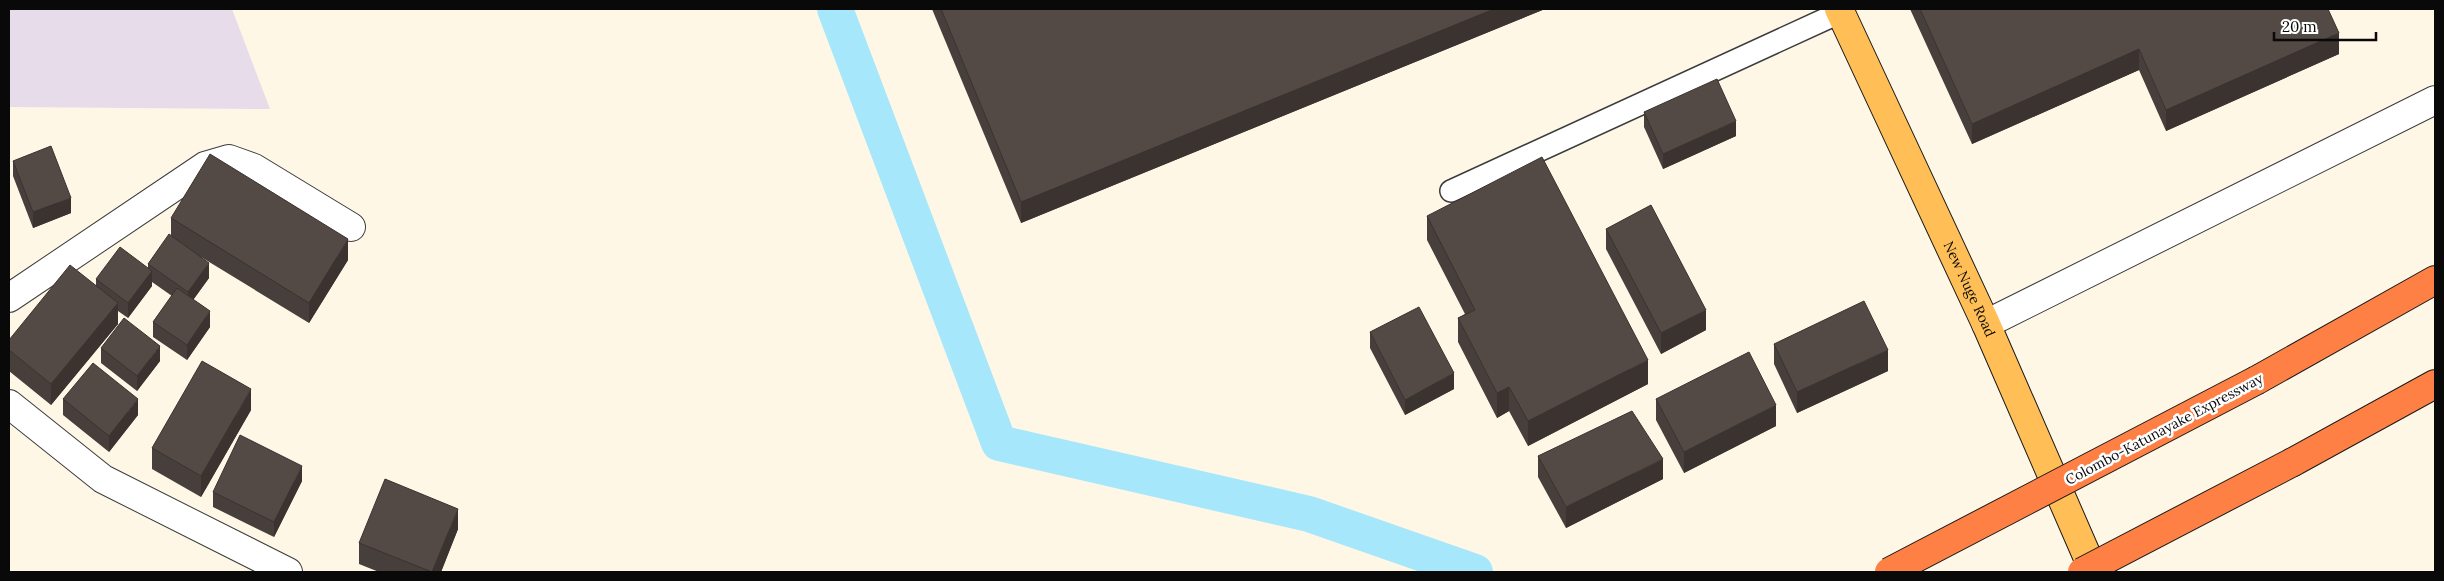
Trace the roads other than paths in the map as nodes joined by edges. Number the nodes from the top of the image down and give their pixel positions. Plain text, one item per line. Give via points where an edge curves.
1 (1840, 10) edge
2 (2435, 100) edge
3 (1451, 191) dead end
4 (351, 227) dead end
5 (2435, 280) edge
6 (9, 298) edge
7 (1986, 324) junction
8 (2435, 384) edge
9 (9, 404) edge
10 (288, 572) edge
11 (1889, 572) edge
12 (2082, 572) edge
13 (2094, 572) edge

1 - 3 lane
1 - 7 main road, New Nuge Road
2 - 7 street
4 - 6 street via 254,168 229,158 205,166
5 - 11 highway, Colombo-Katunayake Expressway, bridge via 2257,380
7 - 13 main road, New Nuge Road
8 - 12 highway, bridge
9 - 10 street via 103,479

